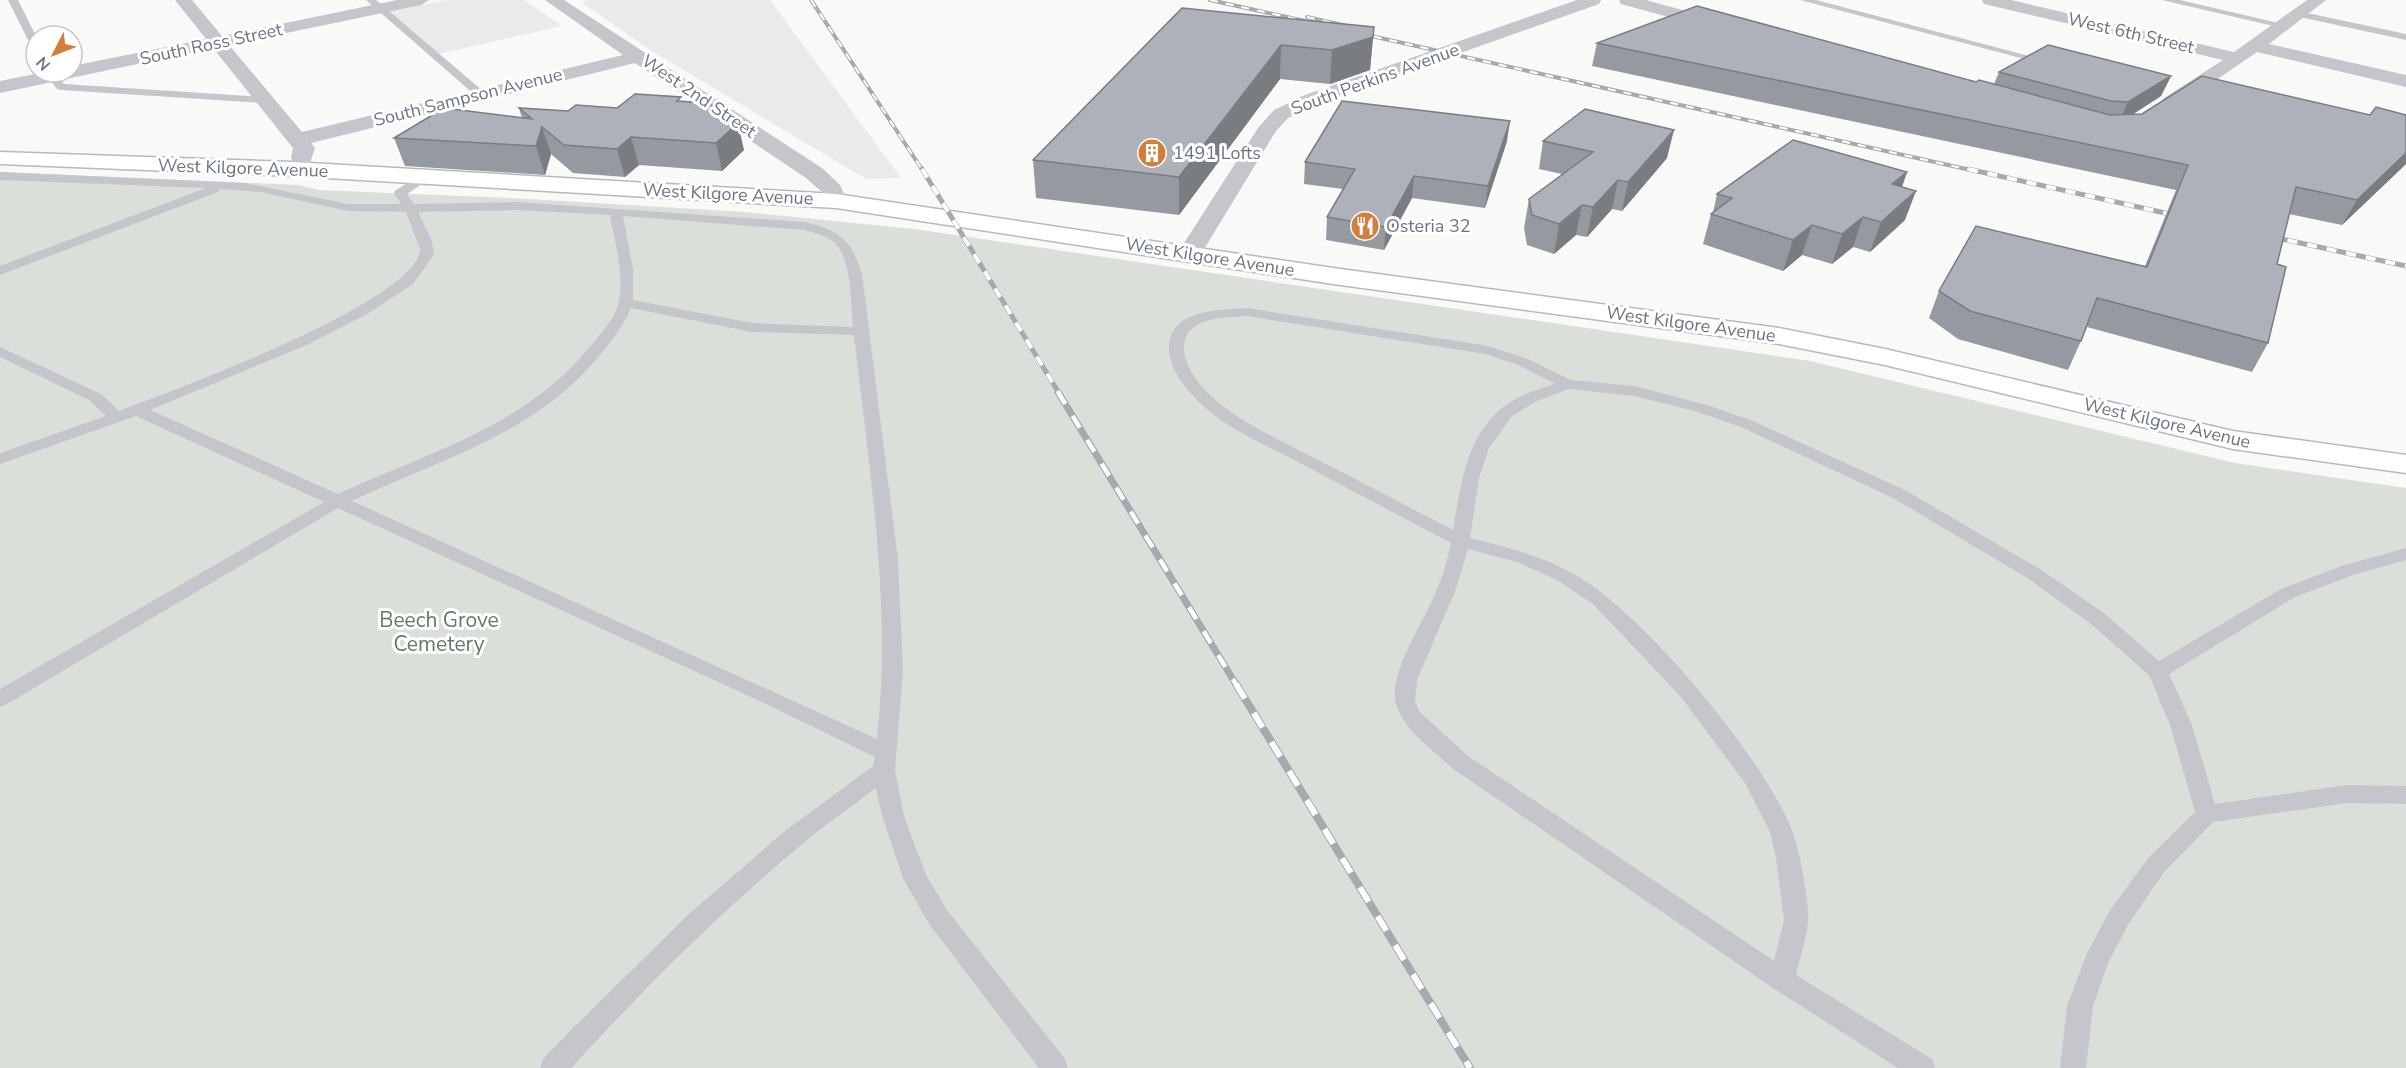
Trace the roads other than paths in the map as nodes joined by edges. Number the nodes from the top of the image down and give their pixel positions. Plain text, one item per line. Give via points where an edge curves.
1 (13, 0) edge
2 (183, 0) edge
3 (421, 0) edge
4 (553, 0) edge
5 (1593, 0) edge
6 (1627, 0) edge
7 (1805, 0) edge
8 (1990, 0) edge
9 (2168, 0) edge
10 (2318, 0) edge
11 (376, 4) edge
12 (2290, 20) junction
13 (25, 24) edge
14 (1742, 32) edge
15 (2406, 37) edge
16 (217, 43) junction
17 (2253, 46) junction
18 (640, 56) junction
19 (2236, 58) junction
20 (2058, 64) edge
21 (84, 68) edge
22 (24, 81) edge
23 (2406, 81) edge
24 (58, 84) edge
25 (0, 87) edge
26 (480, 94) junction
27 (264, 100) junction
28 (2152, 114) edge
29 (296, 140) junction
30 (0, 158) edge
31 (293, 170) junction
32 (0, 176) edge
33 (424, 177) junction
34 (221, 186) junction
35 (836, 201) junction
36 (410, 207) junction
37 (616, 212) junction
38 (1189, 254) junction
39 (0, 271) edge
40 (626, 303) junction
41 (860, 331) junction
42 (0, 351) edge
43 (1568, 384) junction
44 (137, 410) junction
45 (118, 418) junction
46 (0, 459) edge
47 (2406, 465) edge
48 (336, 502) junction
49 (1460, 541) junction
50 (2406, 554) edge
51 (2158, 670) junction
52 (0, 699) edge
53 (885, 761) junction
54 (2406, 795) edge
55 (2207, 813) junction
56 (1782, 980) junction
57 (553, 1068) edge
58 (1055, 1068) edge
59 (1922, 1068) edge
60 (2073, 1068) edge

1 - 13 lane
2 - 16 street
3 - 11 street, South Ross Street
4 - 18 street, West 2nd Street
5 - 38 street, South Perkins Avenue via 1312,99 1281,114 1268,128
6 - 14 street
7 - 20 lane
8 - 19 street, West 6th Street
9 - 12 lane
10 - 12 street
11 - 16 street, South Ross Street
11 - 26 lane
12 - 15 lane
12 - 17 street
16 - 21 street, South Ross Street
16 - 27 street
17 - 19 street
17 - 23 street
18 - 26 street, South Sampson Avenue
18 - 35 street, West 2nd Street via 814,173 832,190
19 - 28 street via 2206,84 2175,94
22 - 25 street, South Ross Street
24 - 27 lane
26 - 29 street, South Sampson Avenue
27 - 29 street
29 - 31 street via 304,153
30 - 31 main road, West Kilgore Avenue
31 - 33 main road, West Kilgore Avenue
32 - 34 lane
33 - 35 main road, West Kilgore Avenue
33 - 36 lane via 400,193
34 - 36 lane via 289,192 339,207
34 - 39 lane
35 - 38 main road, West Kilgore Avenue
36 - 37 lane
36 - 44 lane via 427,256 408,280 333,327
37 - 40 lane via 627,281
37 - 41 lane via 780,223 829,232 850,253
38 - 47 main road, West Kilgore Avenue via 1779,336 1885,357 2233,440
40 - 41 lane via 769,329
40 - 48 lane via 599,347 572,379 535,409 465,447 374,482
41 - 53 lane via 888,561 893,655
42 - 45 lane via 95,398
43 - 49 lane via 1516,405 1500,417 1484,440 1472,466
43 - 49 lane via 1488,350 1294,318 1228,312 1207,315 1182,329 1176,354 1182,369 1213,406 1247,429
43 - 51 lane via 1634,391 1701,408 1747,424 1888,489 2036,575 2098,619
44 - 45 lane
44 - 48 lane
45 - 46 lane
48 - 52 lane
48 - 53 lane via 773,699
49 - 56 lane via 1524,558 1566,577 1601,600 1688,692 1753,778 1781,832 1788,858 1796,920
49 - 56 lane via 1450,584 1412,665 1405,693 1417,722 1460,762
50 - 51 lane via 2288,593
51 - 55 lane via 2181,725
53 - 57 lane via 702,917
53 - 58 lane via 893,816 915,878 938,917
54 - 55 lane via 2347,794
55 - 60 lane via 2157,864 2120,916 2096,961 2080,1006
56 - 59 lane

